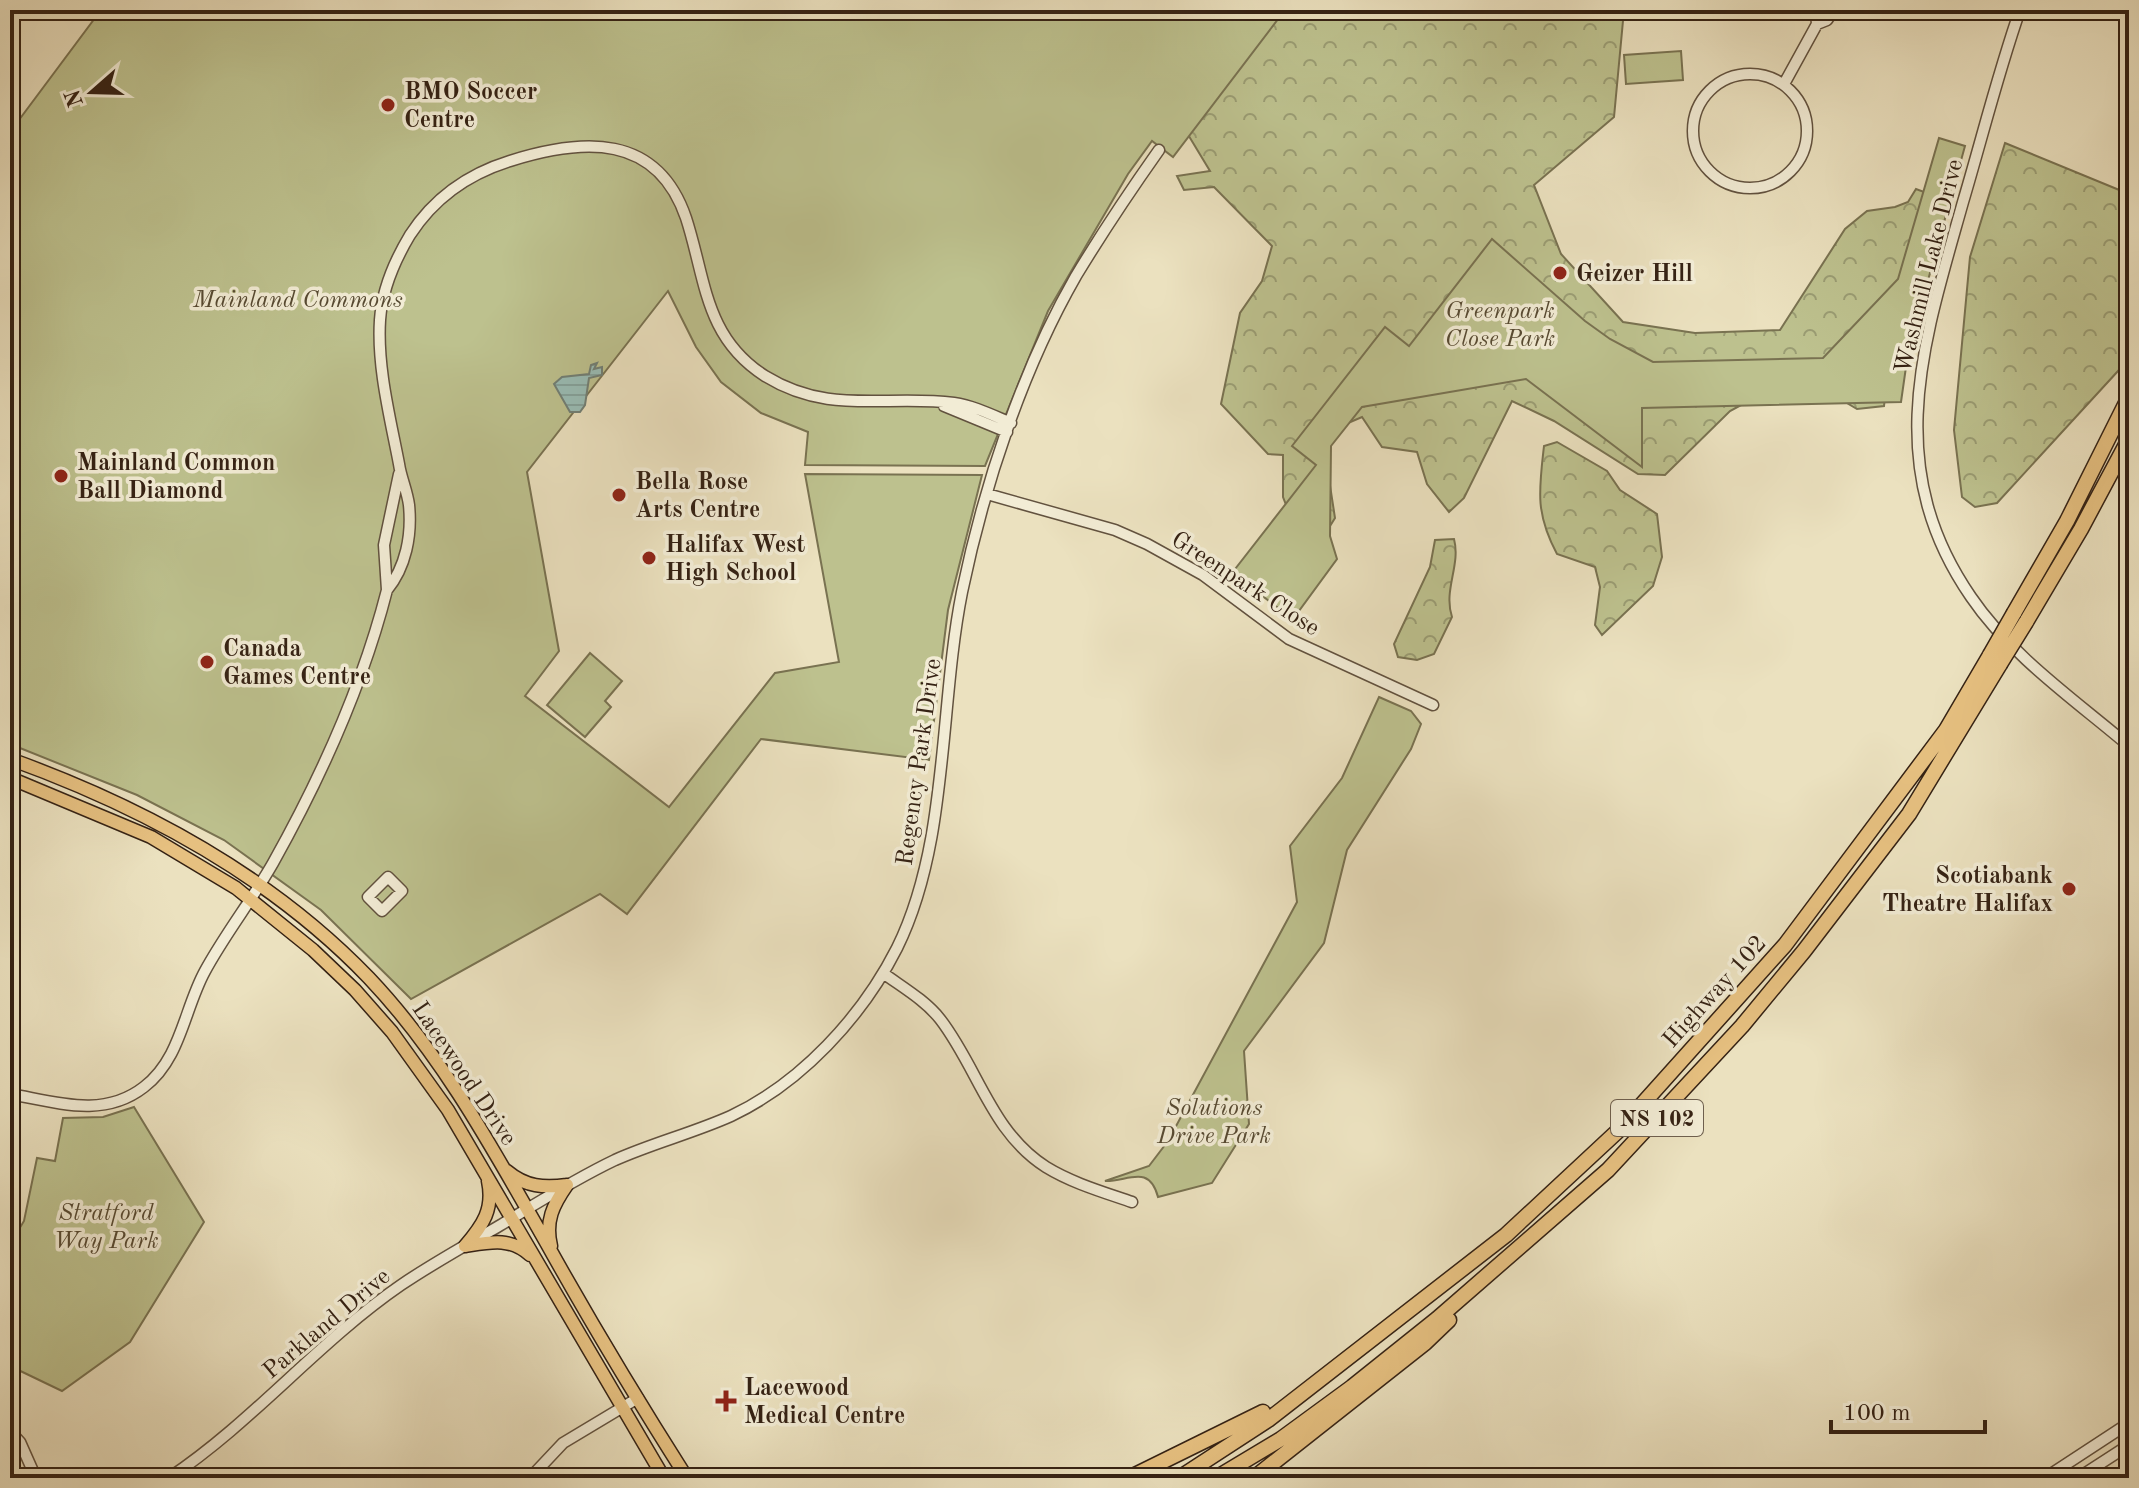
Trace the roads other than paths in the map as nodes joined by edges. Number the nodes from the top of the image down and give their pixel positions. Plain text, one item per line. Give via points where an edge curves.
1 (1818, 10) edge
2 (1834, 10) edge
3 (2020, 10) edge
4 (1817, 24) junction
5 (1784, 84) junction
6 (1159, 150) dead end
7 (2129, 397) edge
8 (1009, 428) junction
9 (2129, 439) edge
10 (399, 468) junction
11 (987, 494) junction
12 (387, 590) junction
13 (2020, 617) junction
14 (1995, 660) junction
15 (1433, 705) dead end
16 (2129, 746) edge
17 (10, 759) edge
18 (10, 778) edge
19 (255, 892) junction
20 (883, 973) junction
21 (10, 1094) edge
22 (502, 1167) junction
23 (483, 1168) junction
24 (1608, 1170) junction
25 (567, 1185) junction
26 (1132, 1202) dead end
27 (519, 1214) junction
28 (1506, 1235) junction
29 (465, 1246) junction
30 (554, 1256) junction
31 (537, 1262) junction
32 (638, 1398) junction
33 (623, 1406) junction
34 (2129, 1423) edge
35 (10, 1431) edge
36 (2129, 1445) edge
37 (36, 1478) edge
38 (169, 1478) edge
39 (530, 1478) edge
40 (664, 1478) edge
41 (687, 1478) edge
42 (1129, 1478) edge
43 (1179, 1478) edge
44 (1216, 1478) edge
45 (1254, 1478) edge
46 (2045, 1478) edge
47 (2078, 1478) edge

1 - 4 street
2 - 4 street
3 - 16 street, Washmill Lake Drive via 1922,359 1916,410 1920,473 1939,537 1990,622
4 - 5 street
5 - 5 street via 1742,74 1709,92 1693,127 1695,146 1716,177 1732,185 1760,187 1785,177 1798,163 1808,128 1804,110
6 - 8 street, Regency Park Drive via 1074,280
7 - 13 highway, Highway 102 / NS 102
8 - 10 street via 976,408 908,400 826,400 765,376 735,350 709,309 687,221 669,183 628,151 575,146 535,153 473,175 436,203 405,243 380,317 380,351
8 - 11 street, Regency Park Drive
9 - 13 highway, Highway 102 / NS 102 via 2081,529
10 - 12 street via 384,545
10 - 12 street via 409,531 398,576
11 - 15 street, Greenpark Close via 1147,544 1203,575 1302,646
11 - 20 street, Regency Park Drive via 960,608 926,861 910,919
12 - 19 street via 338,730
13 - 14 highway, Highway 102 / NS 102, bridge
14 - 24 highway, Highway 102 / NS 102 via 1909,814 1742,1026
14 - 28 highway, Highway 102 / NS 102 via 1785,945 1620,1129
17 - 19 main road, Lacewood Drive via 100,793 176,831
18 - 19 main road, Lacewood Drive via 151,837
19 - 21 street via 203,974 164,1066 145,1087 90,1107
19 - 22 main road, Lacewood Drive via 327,939 368,977 452,1083
19 - 23 main road, Lacewood Drive via 392,1032
20 - 25 street, Regency Park Drive via 835,1036 765,1096
20 - 26 street via 938,1017 992,1112 1019,1144 1079,1183
22 - 25 main road via 528,1185
22 - 27 main road, Lacewood Drive
23 - 27 main road, Lacewood Drive
23 - 29 main road via 490,1208
24 - 44 highway, Highway 102 / NS 102 via 1352,1387
24 - 45 highway via 1425,1343
25 - 27 street, Regency Park Drive
25 - 30 main road via 549,1220
27 - 29 street, Parkland Drive
27 - 30 main road, Lacewood Drive
27 - 31 main road, Lacewood Drive
28 - 42 highway via 1251,1420
28 - 43 highway, Highway 102 / NS 102 via 1268,1420
29 - 31 main road via 510,1243
29 - 38 street, Parkland Drive via 358,1317 212,1448
30 - 32 main road, Lacewood Drive
31 - 33 main road, Lacewood Drive
32 - 33 street
32 - 41 main road, Lacewood Drive
33 - 39 street via 563,1443
33 - 40 main road, Lacewood Drive
34 - 46 street
35 - 37 street
36 - 47 street

